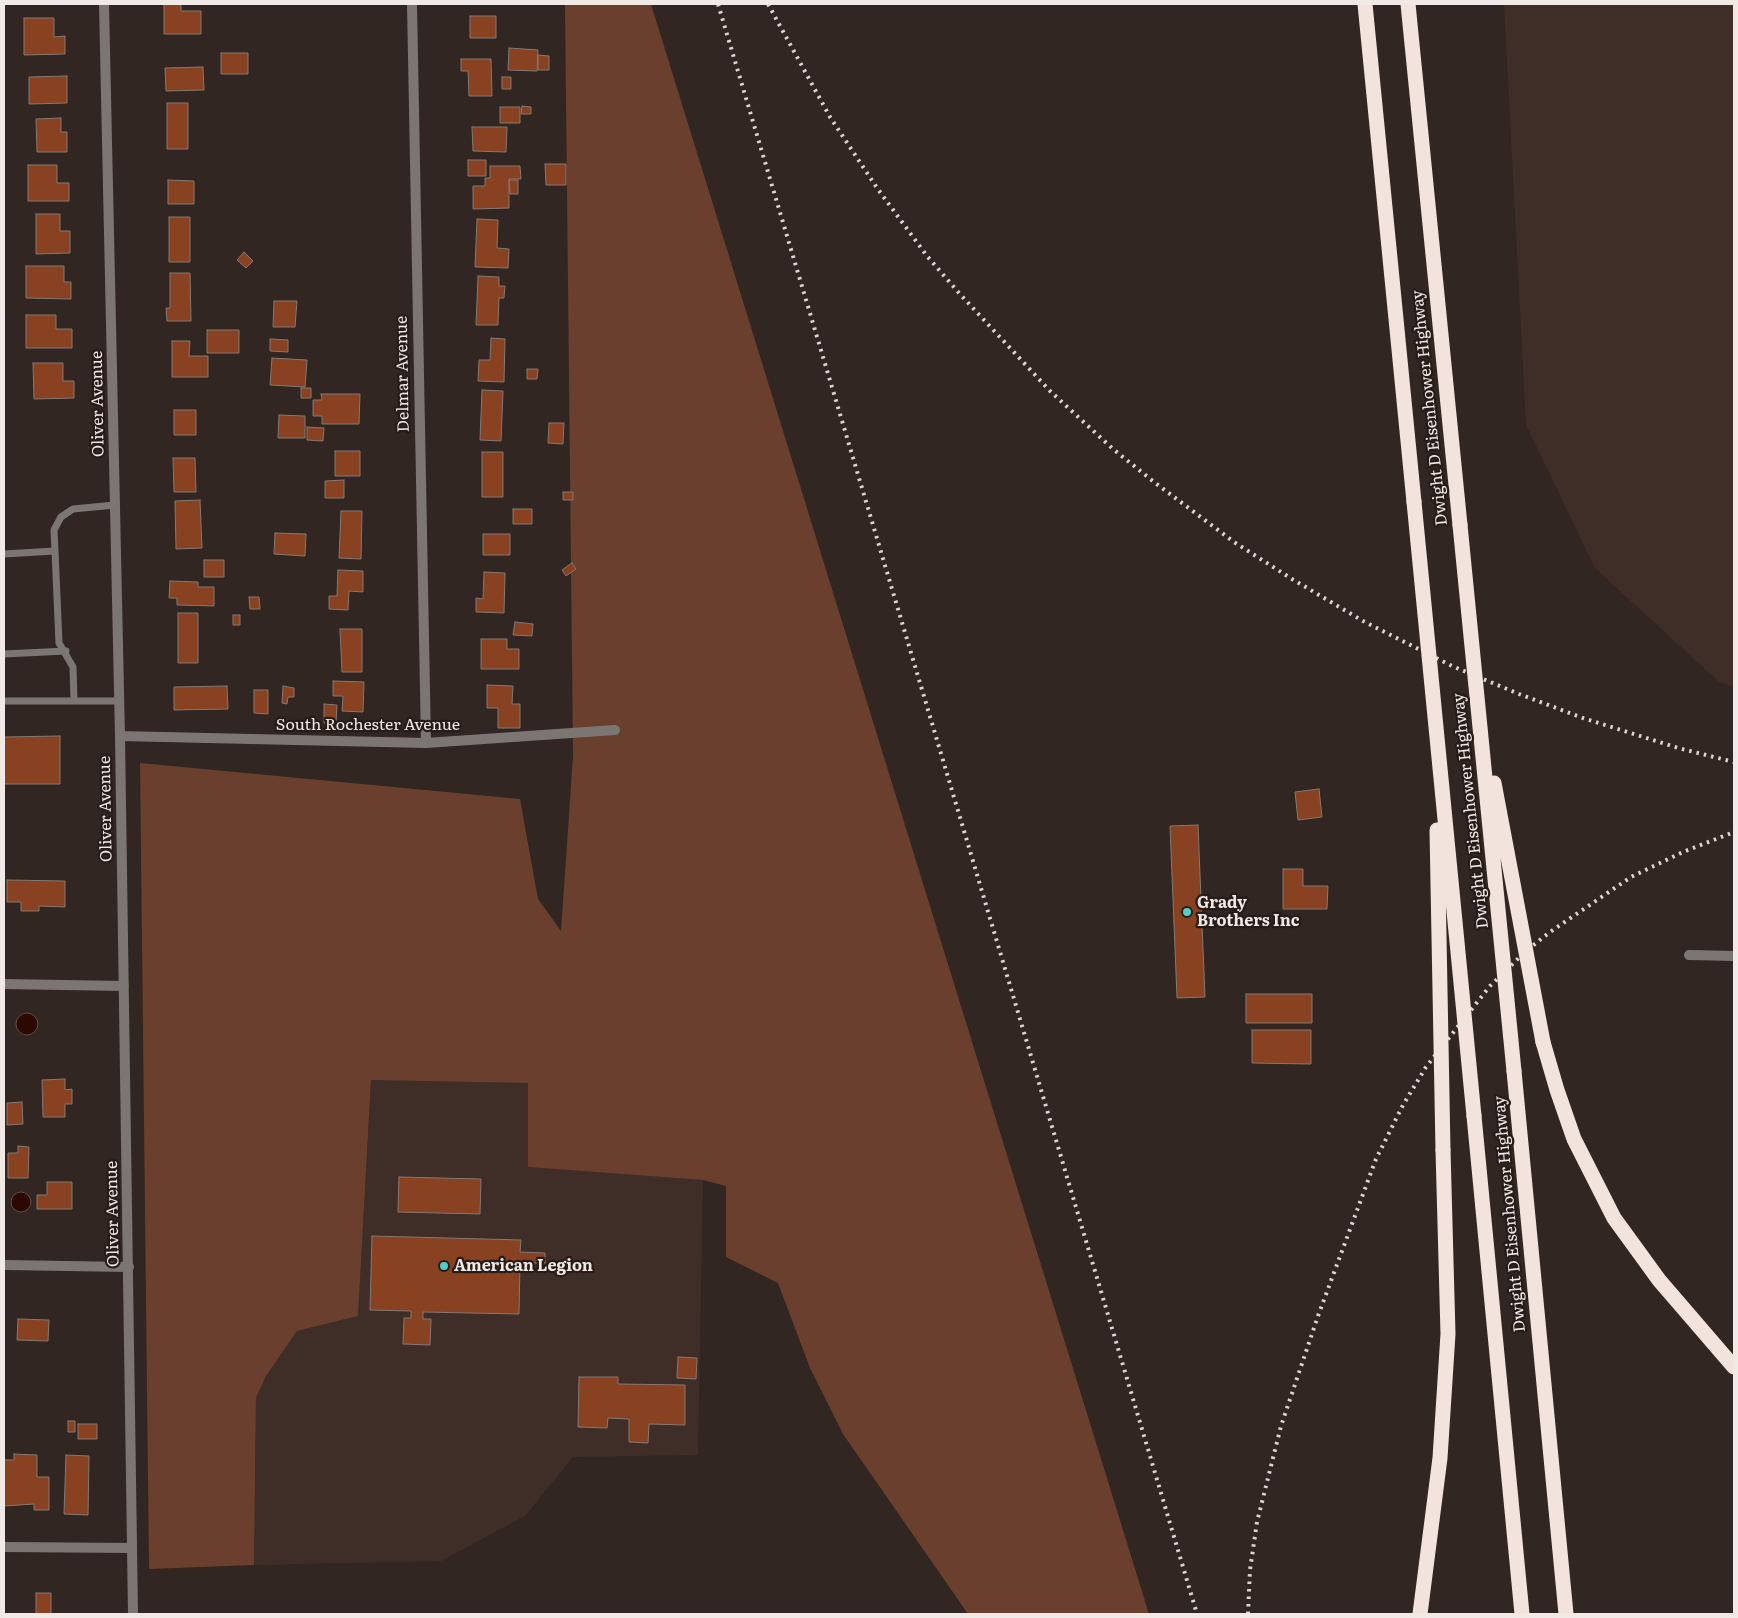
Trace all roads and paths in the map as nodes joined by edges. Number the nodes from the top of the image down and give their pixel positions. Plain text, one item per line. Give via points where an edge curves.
1 (104, 4) edge
2 (412, 4) edge
3 (1365, 4) edge
4 (1408, 4) edge
5 (115, 505) junction
6 (55, 551) junction
7 (4, 554) edge
8 (66, 651) junction
9 (4, 654) edge
10 (1477, 699) junction
11 (119, 700) junction
12 (4, 701) edge
13 (74, 701) junction
14 (1435, 719) junction
15 (615, 730) dead end
16 (120, 736) junction
17 (426, 743) junction
18 (1689, 955) dead end
19 (1734, 956) edge
20 (4, 984) edge
21 (124, 986) junction
22 (4, 1265) edge
23 (129, 1267) junction
24 (1734, 1367) edge
25 (4, 1547) edge
26 (131, 1548) junction
27 (133, 1614) edge
28 (1420, 1614) edge
29 (1522, 1614) edge
30 (1566, 1614) edge

1 - 5 street, Oliver Avenue
2 - 17 street, Delmar Avenue
3 - 14 highway, Dwight D Eisenhower Highway, bridge
4 - 10 highway, Dwight D Eisenhower Highway, bridge
5 - 6 lane via 73,509 61,516 54,530
5 - 11 street, Oliver Avenue
6 - 7 lane
6 - 8 lane via 58,643
8 - 9 lane
8 - 13 lane via 73,666
10 - 24 highway, bridge via 1543,1042 1574,1139 1614,1218 1653,1273
10 - 30 highway, Dwight D Eisenhower Highway, bridge
11 - 13 lane
11 - 16 street, Oliver Avenue
12 - 13 lane
14 - 28 highway, bridge via 1448,1334 1440,1458
14 - 29 highway, Dwight D Eisenhower Highway, bridge
15 - 17 street, South Rochester Avenue
16 - 17 street, South Rochester Avenue
16 - 21 street, Oliver Avenue
18 - 19 street
20 - 21 street
21 - 23 street, Oliver Avenue
22 - 23 street
23 - 26 street, Oliver Avenue
25 - 26 street
26 - 27 street, Oliver Avenue

